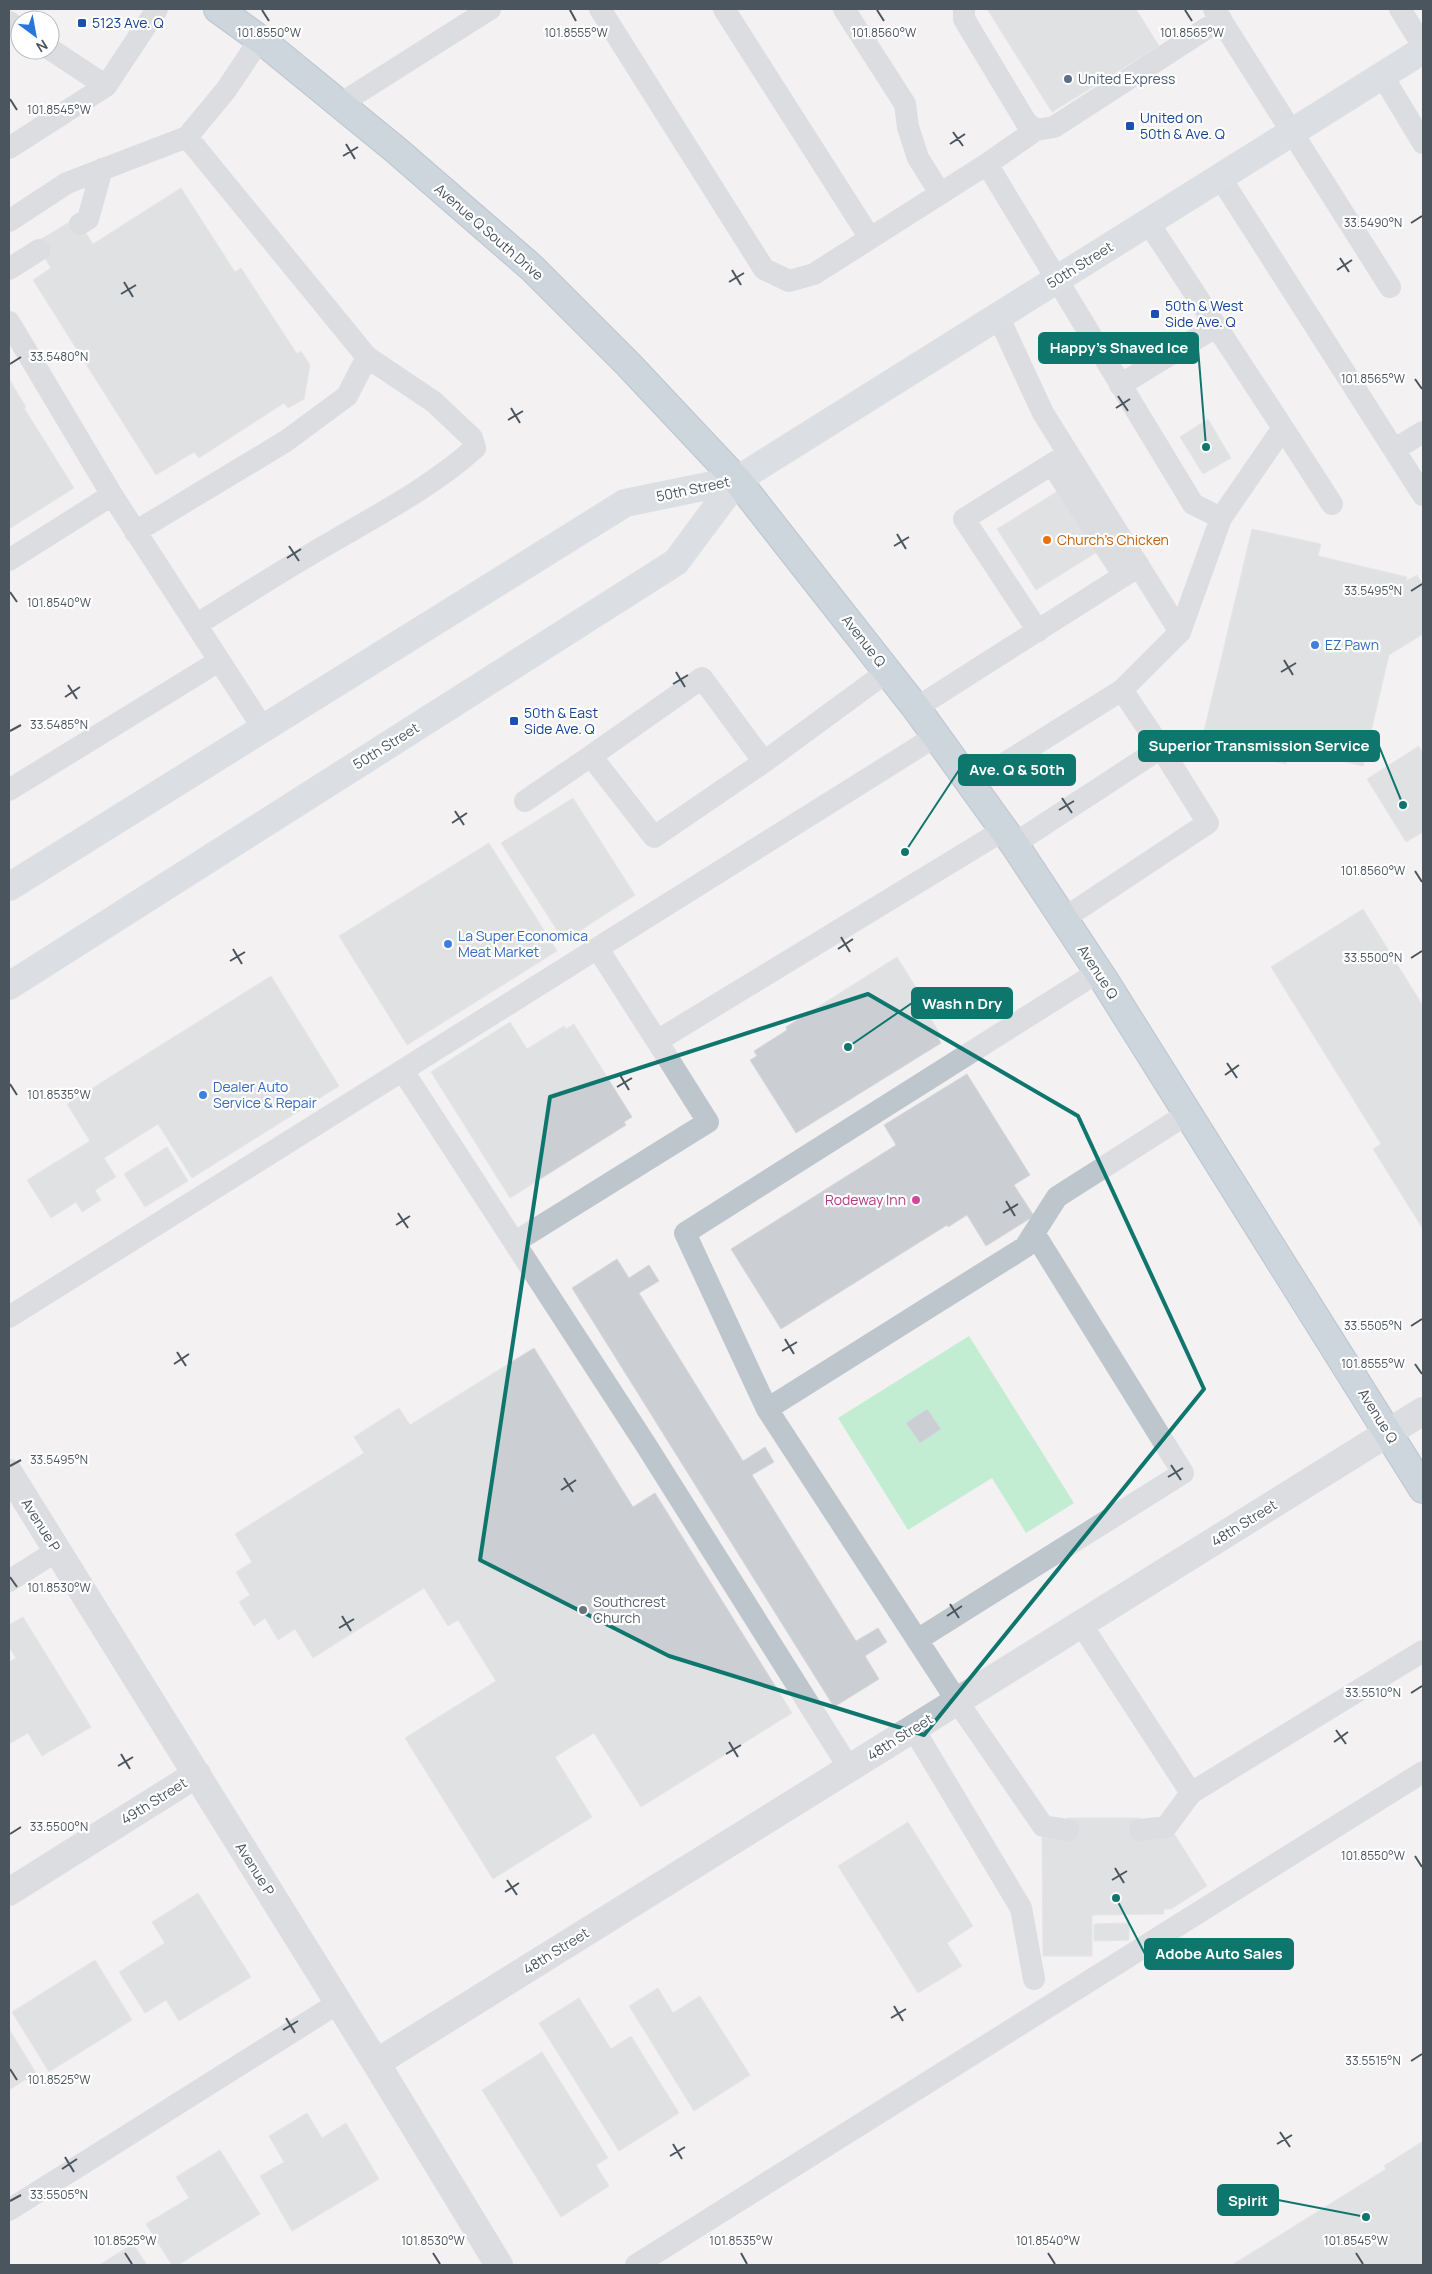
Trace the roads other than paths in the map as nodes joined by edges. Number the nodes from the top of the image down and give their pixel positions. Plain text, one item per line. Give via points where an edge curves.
1 (157, 9) edge
2 (218, 9) edge
3 (490, 9) edge
4 (600, 9) edge
5 (724, 9) edge
6 (844, 9) edge
7 (1400, 9) edge
8 (962, 12) edge
9 (1218, 14) edge
10 (260, 39) junction
11 (1423, 46) edge
12 (1423, 50) edge
13 (60, 56) edge
14 (1382, 75) junction
15 (106, 86) junction
16 (340, 104) junction
17 (1036, 130) junction
18 (1292, 132) junction
19 (187, 137) junction
20 (1423, 143) edge
21 (9, 148) edge
22 (987, 164) junction
23 (102, 168) junction
24 (1220, 177) junction
25 (940, 192) junction
26 (9, 221) edge
27 (1148, 222) junction
28 (80, 224) dead end
29 (870, 238) junction
30 (39, 250) dead end
31 (9, 268) edge
32 (1055, 280) junction
33 (1390, 287) dead end
34 (998, 316) junction
35 (9, 322) edge
36 (1217, 326) junction
37 (368, 357) junction
38 (1120, 385) junction
39 (1283, 428) junction
40 (1423, 432) edge
41 (1395, 449) junction
42 (1060, 459) junction
43 (738, 480) junction
44 (112, 495) junction
45 (1423, 495) edge
46 (1332, 504) dead end
47 (1221, 518) junction
48 (135, 532) junction
49 (9, 560) edge
50 (1132, 571) junction
51 (196, 625) junction
52 (1038, 631) junction
53 (1180, 632) junction
54 (219, 661) junction
55 (888, 671) junction
56 (1122, 690) junction
57 (916, 708) junction
58 (263, 728) junction
59 (936, 736) junction
60 (1161, 748) junction
61 (591, 756) junction
62 (764, 762) junction
63 (970, 785) junction
64 (9, 790) edge
65 (525, 801) dead end
66 (1008, 837) junction
67 (9, 887) edge
68 (1063, 919) junction
69 (598, 949) junction
70 (1098, 972) junction
71 (9, 986) edge
72 (657, 1041) junction
73 (403, 1071) junction
74 (1187, 1114) junction
75 (1034, 1233) junction
76 (515, 1242) junction
77 (9, 1317) edge
78 (767, 1409) junction
79 (1423, 1411) edge
80 (1388, 1433) junction
81 (9, 1473) edge
82 (1423, 1489) edge
83 (58, 1550) junction
84 (9, 1581) edge
85 (1081, 1624) junction
86 (917, 1640) junction
87 (1423, 1651) edge
88 (957, 1701) junction
89 (913, 1728) junction
90 (850, 1768) junction
91 (1423, 1772) edge
92 (197, 1774) junction
93 (1191, 1793) junction
94 (1068, 1830) dead end
95 (1140, 1830) dead end
96 (9, 1892) edge
97 (1034, 1979) dead end
98 (338, 2003) junction
99 (376, 2063) junction
100 (9, 2210) edge
101 (499, 2265) edge
102 (636, 2265) edge

1 - 15 lane
2 - 10 highway, Avenue Q South Drive
3 - 16 lane
4 - 29 lane via 764,269 789,281 814,274
5 - 29 lane
6 - 25 lane via 905,104 918,158
7 - 11 lane
8 - 17 lane via 1026,122
9 - 17 lane via 1054,127
9 - 18 lane
10 - 16 highway, Avenue Q South Drive
10 - 19 lane via 226,90
12 - 14 main road, 50th Street
13 - 15 lane
14 - 18 main road, 50th Street
14 - 20 lane
15 - 21 lane
16 - 43 highway, Avenue Q South Drive via 532,268
17 - 22 lane
18 - 24 main road, 50th Street
18 - 33 lane
19 - 23 lane
19 - 37 lane
22 - 25 lane
22 - 32 lane
23 - 26 lane via 66,183
23 - 28 lane via 88,219
24 - 27 main road, 50th Street
24 - 41 lane
25 - 29 lane
27 - 32 main road, 50th Street
27 - 36 lane
30 - 31 lane
32 - 34 main road, 50th Street
32 - 38 lane
34 - 42 lane via 1043,413
34 - 43 main road, 50th Street
35 - 44 lane
36 - 38 lane
36 - 39 lane
37 - 48 lane via 347,396 286,441
37 - 51 lane via 434,402 472,438 475,448 459,463 396,504
38 - 47 lane via 1193,504
39 - 46 lane
39 - 47 lane
40 - 41 lane
41 - 45 lane
42 - 50 lane
42 - 52 lane via 964,519
43 - 55 highway, Avenue Q
43 - 58 main road, 50th Street via 625,503
43 - 71 main road, 50th Street via 676,562
44 - 48 lane
44 - 49 lane
47 - 53 lane
48 - 51 lane
50 - 52 lane
50 - 53 lane
51 - 54 lane
52 - 57 lane
53 - 56 lane
54 - 58 lane
54 - 64 lane
55 - 57 highway, Avenue Q
55 - 62 lane
56 - 60 lane
56 - 63 lane
57 - 59 highway, Avenue Q
58 - 67 main road, 50th Street
59 - 63 highway, Avenue Q
59 - 69 lane
60 - 66 lane
60 - 68 lane via 1208,823
61 - 62 lane via 654,837
61 - 62 lane via 702,678
61 - 65 lane
63 - 66 highway, Avenue Q
66 - 68 highway, Avenue Q
66 - 72 lane
68 - 70 highway, Avenue Q
69 - 72 lane
69 - 73 lane
70 - 74 highway, Avenue Q
70 - 78 lane via 684,1233
72 - 76 lane via 708,1122
73 - 76 lane
73 - 77 lane
74 - 75 lane via 1057,1197
74 - 80 highway, Avenue Q
75 - 78 lane via 1025,1247
75 - 86 lane via 1183,1473
76 - 90 lane
78 - 86 lane
79 - 80 street, 48th Street
80 - 82 highway, Avenue Q
80 - 85 street, 48th Street
81 - 83 street, Avenue P
83 - 84 lane
83 - 92 street, Avenue P
85 - 88 street, 48th Street
85 - 93 lane
86 - 88 lane
87 - 93 lane
88 - 89 street, 48th Street
88 - 94 lane via 1043,1826
89 - 90 street, 48th Street
89 - 97 lane via 1021,1908
90 - 99 street, 48th Street
91 - 102 lane
92 - 96 street, 49th Street
92 - 98 street, Avenue P
93 - 95 lane via 1166,1827
98 - 99 street, Avenue P
98 - 100 lane
99 - 101 street, Avenue P

